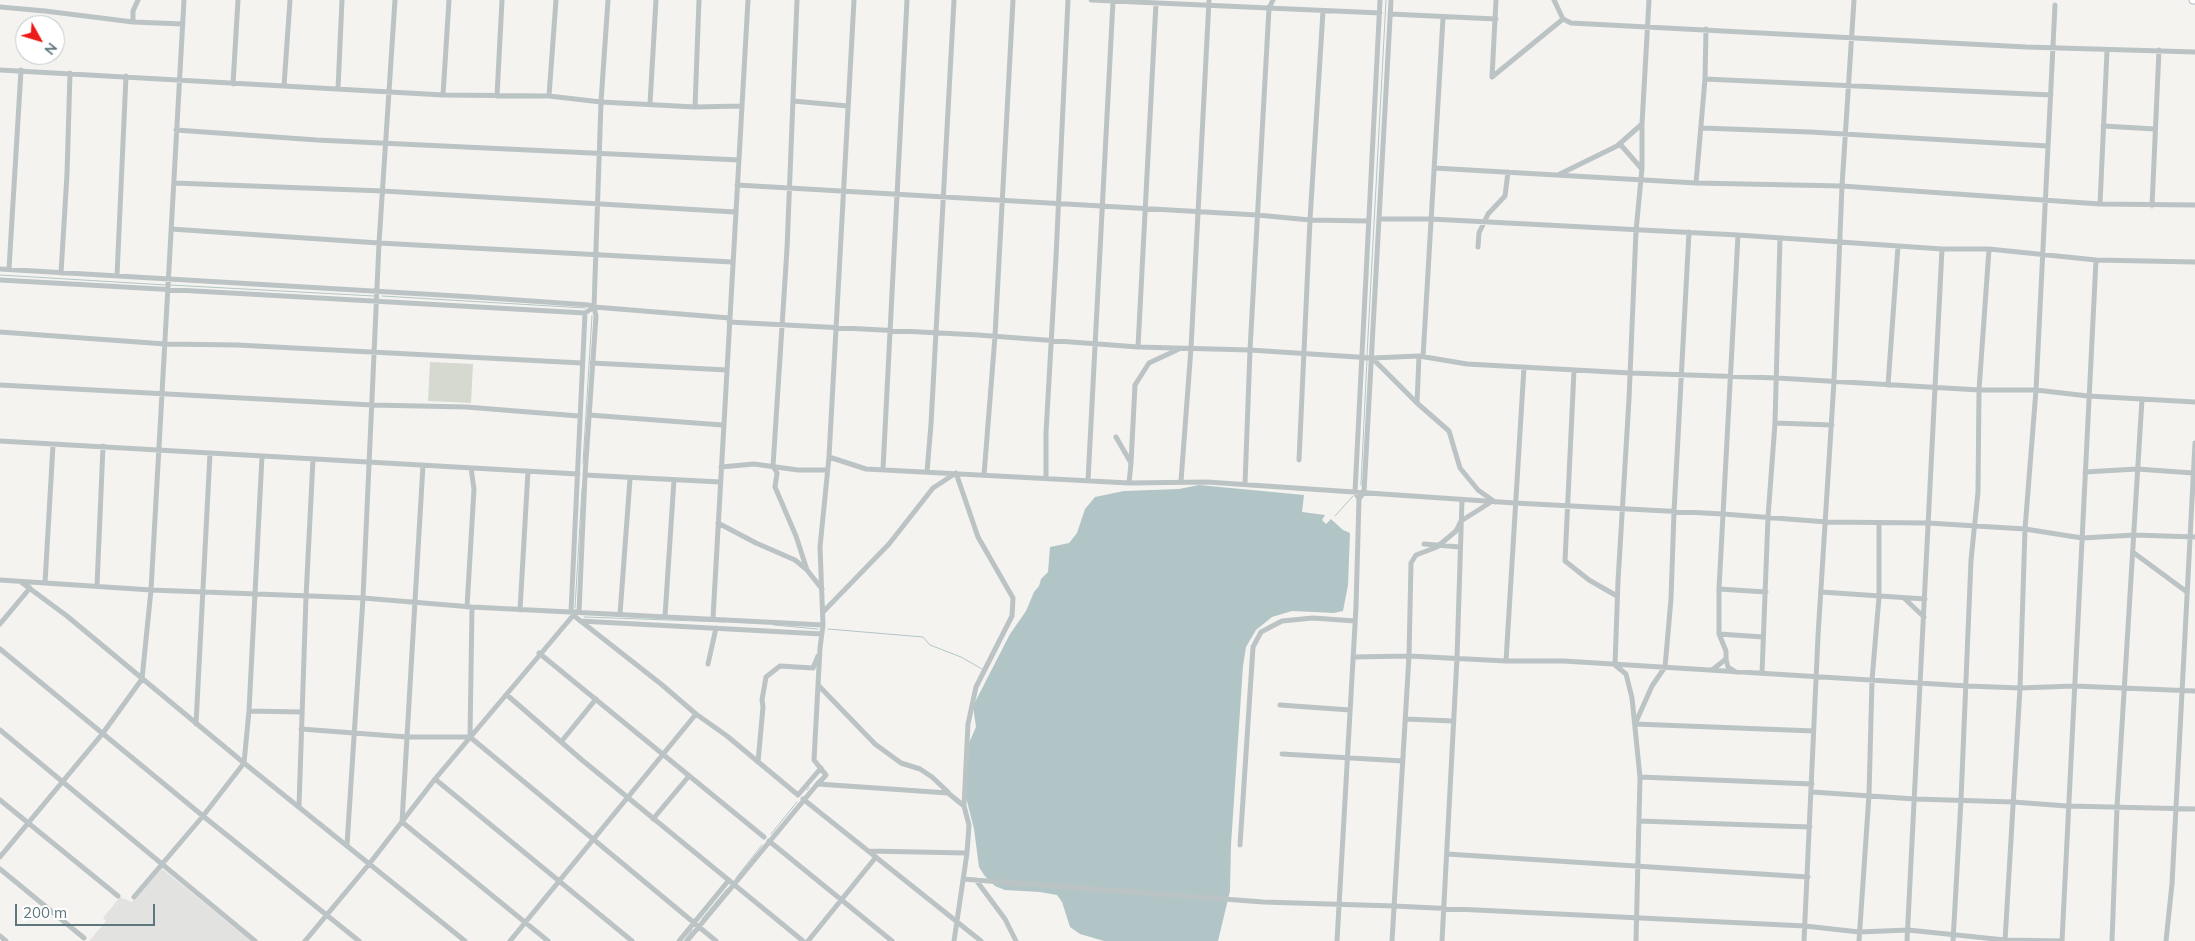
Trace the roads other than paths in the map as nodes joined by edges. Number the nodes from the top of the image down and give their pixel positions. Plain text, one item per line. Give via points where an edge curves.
1 (138, 0) edge
2 (184, 0) edge
3 (238, 0) edge
4 (290, 0) edge
5 (342, 0) edge
6 (395, 0) edge
7 (449, 0) edge
8 (502, 0) edge
9 (556, 0) edge
10 (608, 0) edge
11 (656, 0) edge
12 (699, 0) edge
13 (748, 0) edge
14 (797, 0) edge
15 (854, 0) edge
16 (907, 0) edge
17 (954, 0) edge
18 (1013, 0) edge
19 (1068, 0) edge
20 (1091, 0) edge
21 (1380, 0) edge
22 (1391, 0) edge
23 (1496, 0) edge
24 (1554, 0) edge
25 (1649, 0) edge
26 (1854, 0) edge
27 (1113, 1) edge
28 (1156, 3) junction
29 (1209, 3) edge
30 (1270, 3) edge
31 (2055, 4) dead end
32 (0, 7) edge
33 (1323, 11) junction
34 (1380, 13) junction
35 (1390, 14) junction
36 (1443, 18) junction
37 (1496, 19) junction
38 (1563, 19) junction
39 (132, 22) junction
40 (183, 24) junction
41 (1647, 27) junction
42 (1706, 29) junction
43 (1852, 37) junction
44 (2053, 47) junction
45 (2158, 50) junction
46 (2107, 51) junction
47 (2195, 52) edge
48 (0, 70) edge
49 (21, 70) junction
50 (70, 73) junction
51 (126, 76) junction
52 (1705, 79) junction
53 (180, 81) junction
54 (233, 84) junction
55 (1849, 85) junction
56 (284, 86) junction
57 (338, 89) junction
58 (388, 92) junction
59 (443, 95) junction
60 (2051, 95) junction
61 (497, 96) junction
62 (549, 96) junction
63 (793, 101) junction
64 (601, 102) junction
65 (650, 104) junction
66 (741, 106) junction
67 (848, 106) junction
68 (695, 107) junction
69 (1642, 124) junction
70 (2103, 126) junction
71 (1702, 128) junction
72 (2155, 129) junction
73 (176, 130) junction
74 (1846, 134) junction
75 (386, 144) junction
76 (1620, 144) junction
77 (2048, 146) junction
78 (600, 154) junction
79 (739, 160) junction
80 (1434, 168) junction
81 (1642, 168) junction
82 (1508, 172) junction
83 (1558, 175) junction
84 (1641, 180) junction
85 (174, 183) junction
86 (1696, 183) junction
87 (737, 184) junction
88 (1842, 186) junction
89 (789, 188) junction
90 (843, 190) junction
91 (383, 191) junction
92 (898, 194) junction
93 (943, 197) junction
94 (2044, 199) junction
95 (1001, 200) junction
96 (1059, 203) junction
97 (597, 204) junction
98 (2100, 204) junction
99 (1102, 206) junction
100 (2152, 206) junction
101 (2195, 206) edge
102 (1145, 210) junction
103 (735, 212) junction
104 (1197, 212) junction
105 (1257, 215) junction
106 (1379, 219) junction
107 (1431, 219) junction
108 (1310, 220) junction
109 (1369, 221) junction
110 (1484, 222) junction
111 (171, 229) junction
112 (1636, 231) junction
113 (1689, 232) junction
114 (1738, 235) junction
115 (1780, 238) junction
116 (1840, 242) junction
117 (379, 243) junction
118 (1898, 246) junction
119 (1478, 247) dead end
120 (1942, 249) junction
121 (1989, 249) junction
122 (594, 254) junction
123 (2041, 255) junction
124 (2096, 260) junction
125 (732, 262) junction
126 (2195, 262) edge
127 (0, 269) edge
128 (8, 270) junction
129 (61, 273) junction
130 (117, 276) junction
131 (0, 280) edge
132 (168, 284) junction
133 (378, 296) junction
134 (594, 307) junction
135 (585, 313) junction
136 (730, 320) junction
137 (782, 326) junction
138 (836, 328) junction
139 (891, 331) junction
140 (0, 332) edge
141 (935, 333) junction
142 (995, 336) junction
143 (1051, 341) junction
144 (165, 344) junction
145 (1096, 345) junction
146 (1138, 348) junction
147 (1180, 348) junction
148 (1191, 348) junction
149 (1250, 350) junction
150 (374, 352) junction
151 (1304, 353) junction
152 (1367, 357) junction
153 (1421, 357) junction
154 (582, 363) junction
155 (592, 363) junction
156 (1524, 366) junction
157 (727, 370) junction
158 (1574, 370) junction
159 (1630, 373) junction
160 (1683, 374) junction
161 (1732, 376) junction
162 (1777, 378) junction
163 (1834, 381) junction
164 (0, 384) edge
165 (1888, 385) junction
166 (1936, 387) junction
167 (1979, 390) junction
168 (2036, 390) junction
169 (162, 394) junction
170 (2088, 396) junction
171 (2142, 399) junction
172 (2195, 402) edge
173 (1417, 403) junction
174 (372, 405) junction
175 (589, 415) junction
176 (579, 416) junction
177 (1775, 423) junction
178 (722, 425) junction
179 (1832, 425) junction
180 (1116, 437) dead end
181 (0, 441) edge
182 (53, 444) junction
183 (2195, 444) edge
184 (103, 446) junction
185 (159, 450) junction
186 (210, 453) junction
187 (262, 456) junction
188 (829, 457) junction
189 (313, 459) junction
190 (1298, 460) dead end
191 (370, 462) junction
192 (1131, 463) junction
193 (424, 465) junction
194 (773, 466) junction
195 (721, 467) junction
196 (471, 468) junction
197 (883, 469) junction
198 (2137, 469) junction
199 (827, 470) junction
200 (528, 471) junction
201 (927, 472) junction
202 (2085, 472) junction
203 (2194, 472) junction
204 (956, 473) junction
205 (578, 474) junction
206 (584, 475) junction
207 (984, 475) junction
208 (1046, 478) junction
209 (630, 479) junction
210 (674, 480) junction
211 (1088, 481) junction
212 (1181, 481) junction
213 (720, 482) junction
214 (1129, 483) junction
215 (1245, 484) junction
216 (1355, 492) junction
217 (1364, 492) junction
218 (1360, 499) junction
219 (1462, 500) junction
220 (1493, 502) junction
221 (1515, 503) junction
222 (1567, 506) junction
223 (1622, 509) junction
224 (1674, 512) junction
225 (1723, 514) junction
226 (1768, 517) junction
227 (1461, 521) junction
228 (1826, 522) junction
229 (718, 523) junction
230 (1878, 523) junction
231 (1928, 524) junction
232 (1974, 527) junction
233 (2025, 529) junction
234 (2135, 535) junction
235 (2193, 537) edge
236 (2082, 538) junction
237 (1424, 544) dead end
238 (1439, 545) junction
239 (1460, 547) junction
240 (2134, 553) junction
241 (807, 570) junction
242 (0, 580) edge
243 (21, 582) junction
244 (45, 583) junction
245 (97, 586) junction
246 (30, 588) junction
247 (1719, 589) junction
248 (151, 590) junction
249 (822, 590) junction
250 (202, 592) junction
251 (1766, 592) junction
252 (1821, 592) junction
253 (2187, 592) junction
254 (256, 594) junction
255 (1617, 596) junction
256 (1879, 596) junction
257 (306, 597) junction
258 (363, 598) junction
259 (1904, 598) junction
260 (1925, 599) junction
261 (414, 602) junction
262 (470, 607) junction
263 (520, 610) junction
264 (823, 612) junction
265 (574, 613) junction
266 (620, 614) junction
267 (666, 616) junction
268 (1924, 616) junction
269 (713, 618) junction
270 (579, 621) junction
271 (1355, 621) junction
272 (0, 624) edge
273 (823, 624) junction
274 (716, 628) junction
275 (822, 634) junction
276 (1719, 634) junction
277 (1763, 637) junction
278 (0, 649) edge
279 (820, 651) junction
280 (539, 653) junction
281 (1409, 656) junction
282 (1353, 658) junction
283 (1457, 658) junction
284 (1726, 659) junction
285 (1506, 661) junction
286 (708, 664) dead end
287 (1615, 665) junction
288 (1665, 667) junction
289 (1711, 671) junction
290 (1736, 672) junction
291 (1762, 673) junction
292 (1816, 677) junction
293 (142, 679) junction
294 (1872, 680) junction
295 (1921, 682) junction
296 (819, 686) junction
297 (1967, 686) junction
298 (2074, 686) junction
299 (2020, 688) junction
300 (2126, 688) junction
301 (2182, 690) junction
302 (2195, 691) edge
303 (507, 695) junction
304 (596, 699) junction
305 (1280, 705) dead end
306 (1350, 710) junction
307 (249, 711) junction
308 (302, 712) junction
309 (696, 714) junction
310 (1405, 719) junction
311 (1454, 721) junction
312 (196, 724) junction
313 (1635, 724) junction
314 (302, 729) junction
315 (0, 730) edge
316 (1814, 731) junction
317 (103, 733) junction
318 (356, 733) junction
319 (407, 737) junction
320 (470, 737) junction
321 (561, 742) junction
322 (662, 754) junction
323 (1282, 754) dead end
324 (1348, 757) junction
325 (1403, 761) junction
326 (758, 762) junction
327 (244, 763) junction
328 (821, 768) junction
329 (826, 775) junction
330 (689, 776) junction
331 (1640, 777) junction
332 (435, 779) junction
333 (62, 782) junction
334 (1812, 784) junction
335 (948, 792) junction
336 (1812, 792) junction
337 (626, 796) junction
338 (1868, 796) junction
339 (803, 799) junction
340 (1915, 799) junction
341 (0, 800) edge
342 (1961, 800) junction
343 (2013, 802) junction
344 (299, 806) junction
345 (964, 806) junction
346 (2067, 806) junction
347 (2117, 807) junction
348 (2175, 808) junction
349 (2195, 809) edge
350 (203, 816) junction
351 (653, 819) junction
352 (1639, 821) junction
353 (402, 822) junction
354 (28, 823) junction
355 (1810, 827) junction
356 (764, 837) dead end
357 (592, 840) junction
358 (769, 841) junction
359 (347, 845) junction
360 (1240, 845) dead end
361 (868, 851) junction
362 (967, 853) junction
363 (1447, 854) junction
364 (0, 857) edge
365 (876, 857) junction
366 (370, 863) junction
367 (160, 864) junction
368 (1638, 867) junction
369 (0, 869) edge
370 (1808, 877) junction
371 (964, 879) junction
372 (729, 880) junction
373 (976, 880) junction
374 (557, 881) junction
375 (734, 884) junction
376 (118, 896) dead end
377 (134, 897) dead end
378 (840, 900) junction
379 (1340, 905) junction
380 (1394, 906) junction
381 (1444, 908) junction
382 (327, 914) junction
383 (1637, 920) junction
384 (524, 923) junction
385 (694, 923) junction
386 (957, 923) junction
387 (1806, 926) junction
388 (699, 927) junction
389 (1908, 930) junction
390 (1859, 932) junction
391 (0, 936) edge
392 (84, 938) dead end
393 (1953, 938) edge
394 (6, 941) edge
395 (255, 941) edge
396 (305, 941) edge
397 (359, 941) edge
398 (465, 941) edge
399 (510, 941) edge
400 (548, 941) edge
401 (632, 941) edge
402 (679, 941) edge
403 (687, 941) edge
404 (716, 941) edge
405 (803, 941) edge
406 (808, 941) edge
407 (892, 941) edge
408 (954, 941) edge
409 (981, 941) edge
410 (1016, 941) edge
411 (1337, 941) edge
412 (1392, 941) edge
413 (1442, 941) edge
414 (1636, 941) edge
415 (1804, 941) edge
416 (1859, 941) edge
417 (1907, 941) edge
418 (2005, 941) edge
419 (2062, 941) edge
420 (2112, 941) edge
421 (2166, 941) edge

1 - 39 street
2 - 40 street
3 - 54 street
4 - 56 street
5 - 57 street
6 - 58 street
7 - 59 street
8 - 61 street
9 - 62 street
10 - 64 street
11 - 65 street
12 - 68 street
13 - 66 street
14 - 63 street
15 - 67 street
16 - 92 street
17 - 93 street
18 - 95 street
19 - 96 street
20 - 27 street
21 - 34 street
22 - 35 street
23 - 37 street
24 - 38 street
25 - 41 street
26 - 43 street
27 - 28 street
27 - 99 street
28 - 29 street
28 - 102 street
29 - 30 street
29 - 104 street
30 - 33 street
30 - 105 street
31 - 44 street
32 - 39 street
33 - 34 street
33 - 108 street
34 - 109 street
35 - 36 street
35 - 106 street
36 - 37 street
36 - 80 street
37 - 38 street via 1492,77
38 - 41 street
39 - 40 street
40 - 53 street
41 - 42 street
41 - 69 street
42 - 43 street
42 - 52 street
43 - 44 street
43 - 55 street
44 - 46 street
44 - 60 street
45 - 46 street
45 - 47 street
45 - 72 street
46 - 70 street
48 - 49 street
49 - 50 street
49 - 128 street
50 - 51 street
50 - 129 street via 68,174
51 - 53 street
51 - 130 street
52 - 55 street
52 - 71 street
53 - 54 street
53 - 73 street
54 - 56 street
55 - 60 street
55 - 74 street
56 - 57 street
57 - 58 street
58 - 59 street
58 - 75 street
59 - 61 street
60 - 77 street
61 - 62 street
62 - 64 street
63 - 67 street
63 - 89 street
64 - 65 street
64 - 78 street
65 - 68 street
66 - 68 street
66 - 79 street
67 - 90 street
69 - 76 street
69 - 81 street
70 - 72 street
70 - 98 street
71 - 74 street
71 - 86 street
72 - 100 street
73 - 75 street
73 - 85 street
74 - 77 street
74 - 88 street
75 - 78 street
75 - 91 street
76 - 81 street
76 - 83 street
77 - 94 street
78 - 79 street
78 - 97 street
79 - 87 street
80 - 82 street
80 - 107 street
81 - 84 street
82 - 83 street
82 - 110 street via 1505,196
83 - 84 street
84 - 86 street
84 - 112 street
85 - 91 street
85 - 111 street
86 - 88 street
87 - 89 street
87 - 103 street
88 - 94 street
88 - 116 street
89 - 90 street
89 - 137 street
90 - 92 street
90 - 138 street
91 - 97 street
91 - 117 street
92 - 93 street
92 - 139 street
93 - 95 street
93 - 141 street
94 - 98 street
94 - 123 street
95 - 96 street
95 - 142 street
96 - 99 street
96 - 143 street
97 - 103 street
97 - 122 street
98 - 100 street
99 - 102 street
99 - 145 street
100 - 101 street
102 - 104 street
102 - 146 street
103 - 125 street
104 - 105 street
104 - 148 street
105 - 108 street
105 - 149 street
106 - 107 street
106 - 152 street
107 - 110 street
107 - 153 street
108 - 109 street
108 - 151 street
109 - 152 street
110 - 112 street
110 - 119 street
111 - 117 street
111 - 132 street
112 - 113 street
112 - 159 street
113 - 114 street
113 - 160 street
114 - 115 street
114 - 161 street
115 - 116 street
115 - 162 street
116 - 118 street
116 - 163 street
117 - 122 street
117 - 133 street
118 - 120 street
118 - 165 street
120 - 121 street
120 - 166 street
121 - 123 street
121 - 167 street
122 - 125 street
122 - 134 street
123 - 124 street
123 - 168 street
124 - 126 street
124 - 170 street
125 - 136 street
127 - 128 street
128 - 129 street
129 - 130 street
130 - 132 street
131 - 132 street
132 - 133 street
132 - 133 street
132 - 144 street
133 - 134 street
133 - 135 street
133 - 150 street
134 - 135 street
134 - 136 street
134 - 155 street
135 - 154 street
136 - 137 street
136 - 157 street
137 - 138 street
137 - 194 street
138 - 139 street
138 - 188 street
139 - 141 street
139 - 197 street
140 - 144 street
141 - 142 street
141 - 201 street
142 - 143 street
142 - 207 street
143 - 145 street
143 - 208 street
144 - 150 street
144 - 169 street
145 - 146 street
145 - 211 street
146 - 147 street
147 - 148 street
147 - 192 street via 1149,363 1135,385
148 - 149 street
148 - 212 street
149 - 151 street
149 - 215 street
150 - 154 street
150 - 174 street
151 - 152 street
151 - 190 street
152 - 153 street
152 - 173 street
152 - 216 street
152 - 217 street
153 - 156 street via 1467,364
153 - 173 street
154 - 176 street
155 - 157 street
155 - 175 street
156 - 158 street
156 - 221 street
157 - 178 street
158 - 159 street
158 - 222 street
159 - 160 street
159 - 223 street
160 - 161 street
160 - 224 street
161 - 162 street
161 - 225 street
162 - 163 street
162 - 177 street
163 - 165 street
163 - 179 street
164 - 169 street
165 - 166 street
166 - 167 street
166 - 231 street
167 - 168 street
167 - 232 street via 1978,492
168 - 170 street
168 - 233 street
169 - 174 street
169 - 185 street
170 - 171 street
170 - 202 street
171 - 172 street
171 - 198 street
173 - 220 street via 1449,431 1460,468
174 - 176 street via 466,407
174 - 191 street
175 - 178 street
175 - 206 street
176 - 205 street
177 - 179 street
177 - 226 street
178 - 195 street
179 - 228 street
180 - 192 street
181 - 182 street
182 - 184 street
182 - 244 street
183 - 203 street
184 - 185 street
184 - 245 street
185 - 186 street
185 - 248 street
186 - 187 street
186 - 250 street
187 - 189 street
187 - 254 street
188 - 197 street via 863,468
188 - 199 street
189 - 191 street
189 - 257 street
191 - 193 street
191 - 258 street
192 - 214 street
193 - 196 street
193 - 261 street
194 - 195 street
194 - 199 street
194 - 241 street via 777,473 775,487
195 - 213 street
196 - 200 street
196 - 262 street via 474,489
197 - 201 street
198 - 202 street
198 - 203 street
198 - 234 street
199 - 249 street via 820,546
200 - 205 street
200 - 263 street
201 - 204 street
202 - 236 street
203 - 235 street
204 - 207 street
204 - 264 street via 934,488 889,544
204 - 345 street via 978,537 1012,598 1012,616 976,687 968,724
205 - 265 street
206 - 209 street
206 - 265 street
207 - 208 street
208 - 211 street
209 - 210 street
209 - 266 street
210 - 213 street
210 - 267 street
211 - 214 street
212 - 214 street
212 - 215 street
213 - 229 street
215 - 216 street
216 - 217 street
216 - 218 street
217 - 218 street
217 - 219 street
218 - 271 street
219 - 220 street
219 - 227 street
220 - 221 street
220 - 227 street
221 - 222 street
221 - 285 street
222 - 223 street
222 - 255 street via 1565,561
223 - 224 street
223 - 255 street
224 - 225 street
224 - 288 street
225 - 226 street
225 - 247 street
226 - 228 street
226 - 251 street
227 - 238 street via 1456,531
227 - 239 street
228 - 230 street
228 - 252 street
229 - 241 street via 795,560
229 - 269 street
230 - 231 street
230 - 256 street
231 - 232 street
231 - 260 street
232 - 233 street
232 - 297 street
233 - 236 street
233 - 299 street
234 - 235 street
234 - 236 street
234 - 240 street
235 - 253 street
236 - 298 street
237 - 238 street
238 - 239 street
238 - 281 street via 1416,555 1411,562
239 - 283 street
240 - 253 street
240 - 300 street
241 - 249 street
242 - 243 street
243 - 244 street
243 - 246 street
244 - 245 street
245 - 248 street
246 - 272 street
246 - 293 street
247 - 251 street
247 - 276 street
248 - 250 street
248 - 293 street
249 - 264 street
250 - 254 street
250 - 312 street
251 - 277 street
252 - 256 street
252 - 292 street
253 - 301 street
254 - 257 street
254 - 307 street
255 - 287 street
256 - 259 street
256 - 294 street
257 - 258 street
257 - 308 street
258 - 261 street
258 - 318 street
259 - 260 street
259 - 268 street
260 - 268 street
261 - 262 street
261 - 319 street
262 - 263 street
262 - 320 street
263 - 265 street
264 - 273 street
265 - 266 street
265 - 270 street
265 - 280 street
266 - 267 street
267 - 269 street
268 - 295 street
269 - 273 street
270 - 274 street
270 - 309 street
271 - 282 street
271 - 360 street via 1313,618 1282,621 1261,632 1253,647
273 - 275 street
274 - 275 street
274 - 286 street
275 - 279 street
276 - 277 street
276 - 284 street
277 - 291 street
278 - 317 street
279 - 296 street
279 - 326 street via 813,668 780,666 766,677
280 - 303 street
280 - 304 street
281 - 282 street
281 - 283 street
281 - 310 street
282 - 306 street
283 - 285 street
283 - 311 street
284 - 289 street
284 - 290 street via 1728,667
285 - 287 street
287 - 288 street
287 - 313 street via 1626,674
288 - 289 street
288 - 313 street via 1652,686
289 - 290 street
290 - 291 street
291 - 292 street
292 - 294 street
292 - 316 street
293 - 312 street
293 - 317 street
294 - 295 street
294 - 338 street
295 - 297 street
295 - 340 street
296 - 328 street via 814,760
296 - 335 street via 875,744 901,763 920,769
297 - 299 street
297 - 342 street
298 - 299 street
298 - 300 street
298 - 346 street
299 - 343 street
300 - 301 street
300 - 347 street
301 - 302 street
301 - 348 street
303 - 320 street
303 - 321 street
304 - 321 street
304 - 322 street
305 - 306 street
306 - 324 street
307 - 308 street
307 - 327 street
308 - 314 street
309 - 322 street
309 - 326 street
310 - 311 street
310 - 325 street
311 - 363 street
312 - 327 street
313 - 316 street
313 - 331 street
314 - 318 street
314 - 344 street
315 - 333 street
316 - 334 street
317 - 333 street
317 - 350 street
318 - 319 street
318 - 359 street
319 - 320 street
319 - 353 street
320 - 332 street
320 - 357 street
321 - 337 street
322 - 330 street
322 - 337 street
323 - 324 street
324 - 325 street
324 - 379 street
325 - 380 street
326 - 328 street via 798,795
327 - 344 street
327 - 350 street
328 - 329 street
329 - 335 street via 818,784
329 - 339 street
330 - 351 street
330 - 356 street
331 - 334 street
331 - 352 street
332 - 353 street
332 - 374 street
333 - 354 street
333 - 367 street
334 - 336 street
335 - 345 street
336 - 338 street
336 - 355 street
337 - 351 street
337 - 357 street
338 - 340 street
338 - 390 street
339 - 358 street
339 - 361 street
340 - 342 street
340 - 389 street
341 - 354 street
342 - 343 street
342 - 393 street
343 - 346 street
343 - 418 street
344 - 359 street
345 - 362 street via 969,825
346 - 347 street
346 - 419 street
347 - 348 street
347 - 420 street
348 - 349 street
348 - 421 street
350 - 367 street
350 - 382 street
351 - 372 street
352 - 355 street
352 - 368 street
353 - 366 street
353 - 384 street
354 - 364 street
354 - 376 street
355 - 370 street
357 - 374 street
357 - 385 street
358 - 375 street
358 - 378 street
359 - 366 street
361 - 362 street
361 - 365 street
362 - 371 street
363 - 368 street
363 - 381 street
365 - 378 street
365 - 386 street
366 - 382 street
366 - 398 street
367 - 377 street
367 - 395 street
368 - 370 street
368 - 383 street
369 - 392 street
370 - 387 street
371 - 373 street
371 - 386 street
372 - 375 street
372 - 385 street
373 - 379 street
373 - 410 street via 1002,913
374 - 384 street
374 - 401 street
375 - 388 street
375 - 405 street
378 - 406 street
378 - 407 street
379 - 380 street
379 - 411 street
380 - 381 street
380 - 412 street
381 - 383 street
381 - 413 street
382 - 396 street
382 - 397 street
383 - 387 street
383 - 414 street
384 - 399 street
384 - 400 street
385 - 388 street
385 - 402 street
386 - 408 street
386 - 409 street
387 - 390 street
387 - 415 street
388 - 403 street
388 - 404 street
389 - 390 street
389 - 393 street
389 - 417 street
390 - 416 street
391 - 394 street
393 - 418 street
418 - 419 street

